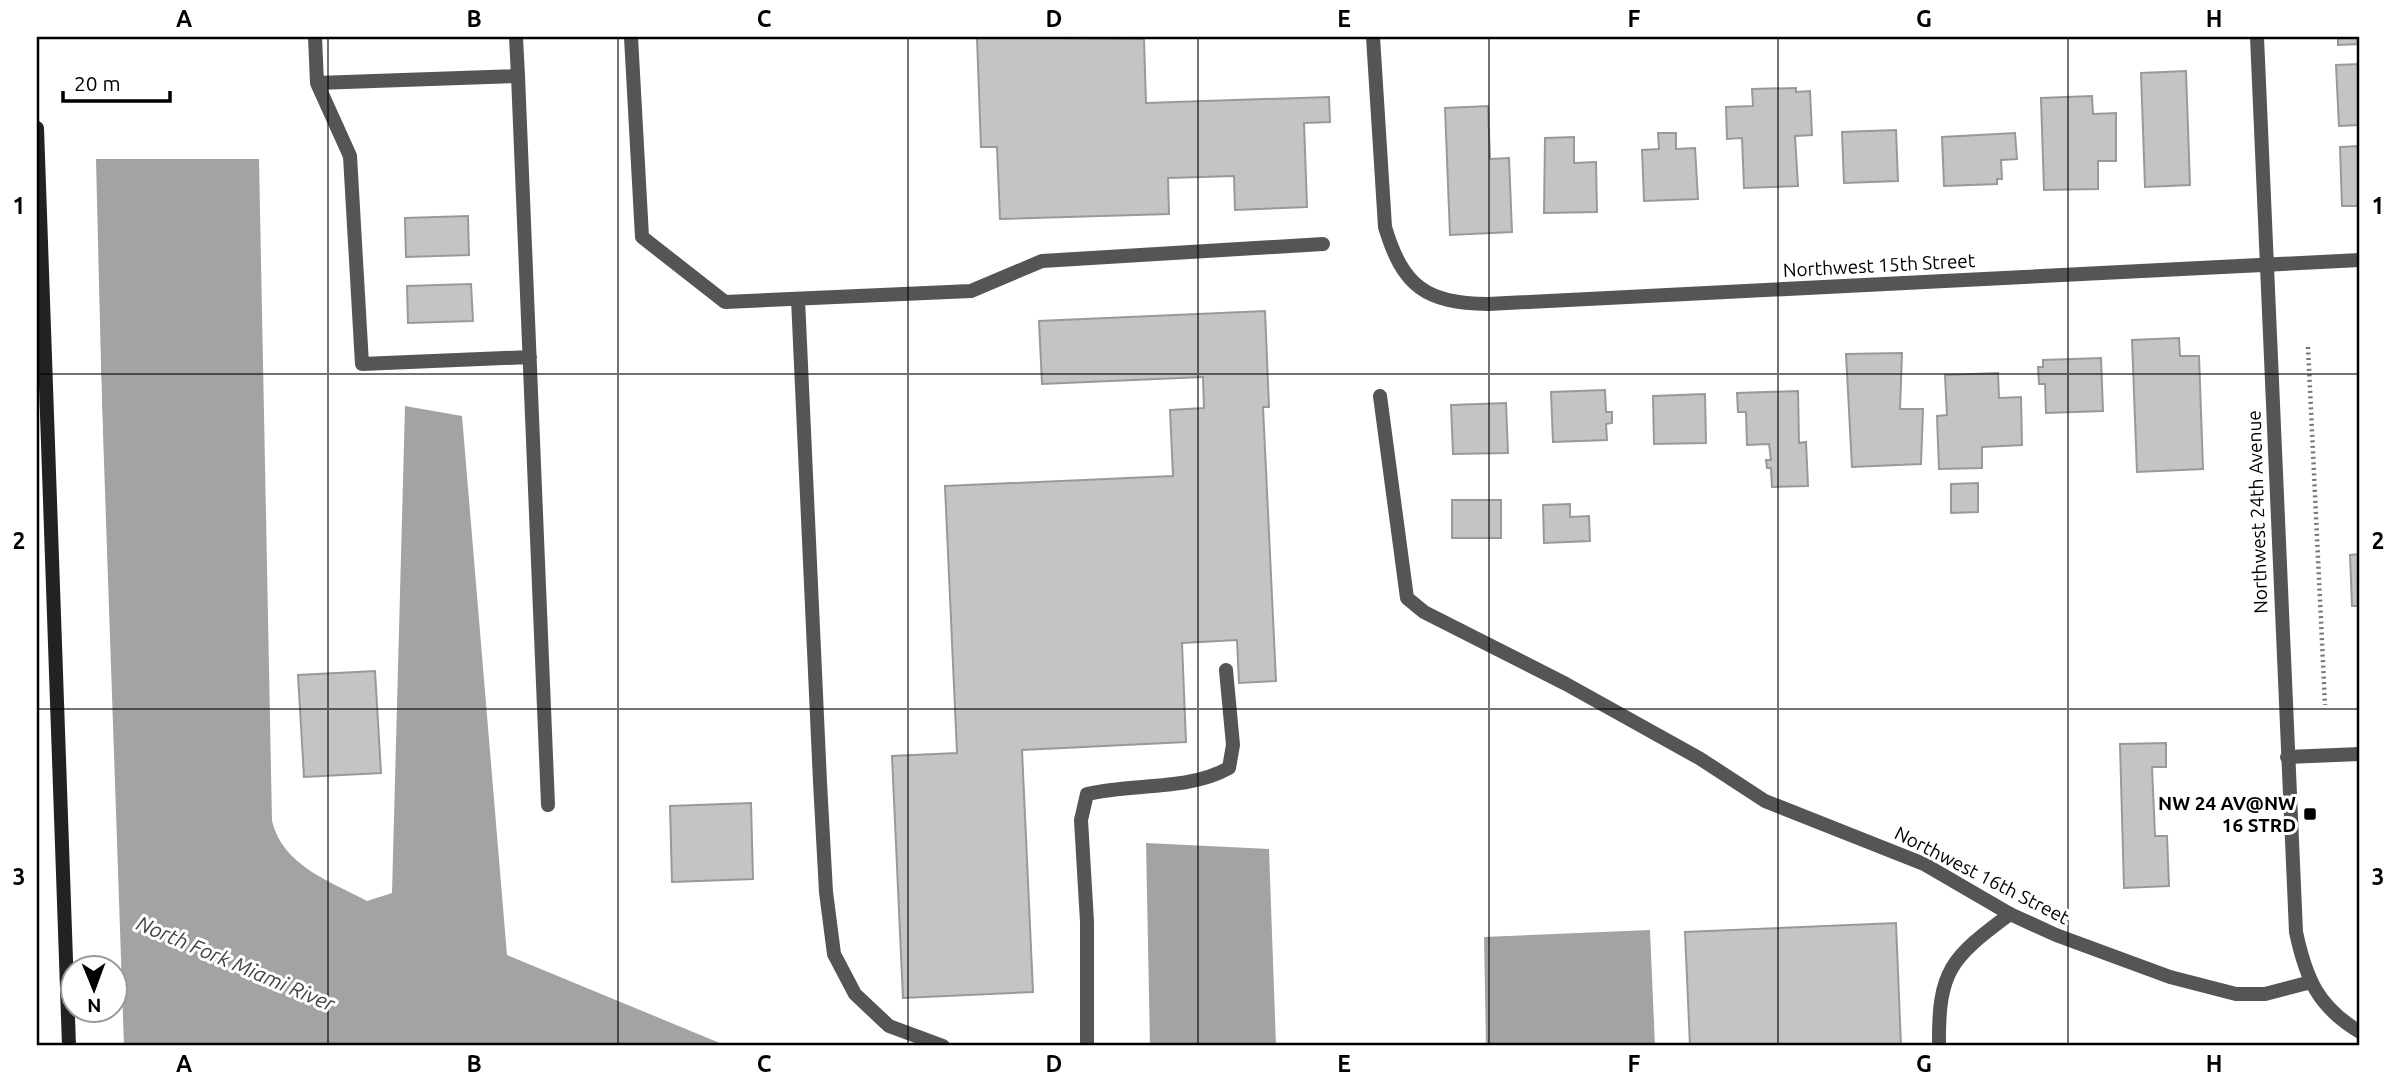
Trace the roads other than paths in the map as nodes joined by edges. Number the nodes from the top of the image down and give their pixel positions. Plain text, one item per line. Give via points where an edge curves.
1 (315, 37) edge
2 (516, 37) edge
3 (631, 37) edge
4 (1373, 37) edge
5 (2257, 37) edge
6 (518, 76) junction
7 (317, 83) junction
8 (37, 128) edge
9 (38, 172) edge
10 (1323, 244) dead end
11 (2360, 260) edge
12 (2266, 265) junction
13 (798, 299) junction
14 (530, 357) junction
15 (1380, 396) dead end
16 (1226, 670) dead end
17 (2360, 754) edge
18 (2287, 757) junction
19 (548, 805) dead end
20 (2010, 914) junction
21 (2311, 982) junction
22 (2360, 1032) edge
23 (69, 1046) edge
24 (943, 1046) edge
25 (1087, 1046) edge
26 (1939, 1046) edge

1 - 7 street
2 - 6 street
3 - 13 street via 642,237 725,302
4 - 12 street, Northwest 15th Street via 1381,202 1393,255 1406,277 1443,300 1489,304
5 - 12 street, Northwest 24th Avenue
6 - 7 street
6 - 14 street
7 - 14 street via 350,156 362,364
8 - 9 main road
9 - 23 main road
10 - 13 street via 1042,261 971,292
11 - 12 street, Northwest 15th Street
12 - 18 street, Northwest 24th Avenue
13 - 24 street via 826,892 834,954 855,994 889,1026
14 - 19 street
15 - 20 street, Northwest 16th Street via 1408,598 1444,624 1557,679 1699,758 1765,801 1915,859
16 - 25 street via 1233,745 1230,768 1209,779 1087,794 1081,820
17 - 18 street
18 - 21 street, Northwest 24th Avenue via 2296,932
20 - 21 street, Northwest 16th Street via 2113,957 2212,989 2251,995
20 - 26 street via 1966,947 1950,972 1940,1000
21 - 22 street via 2322,1003

